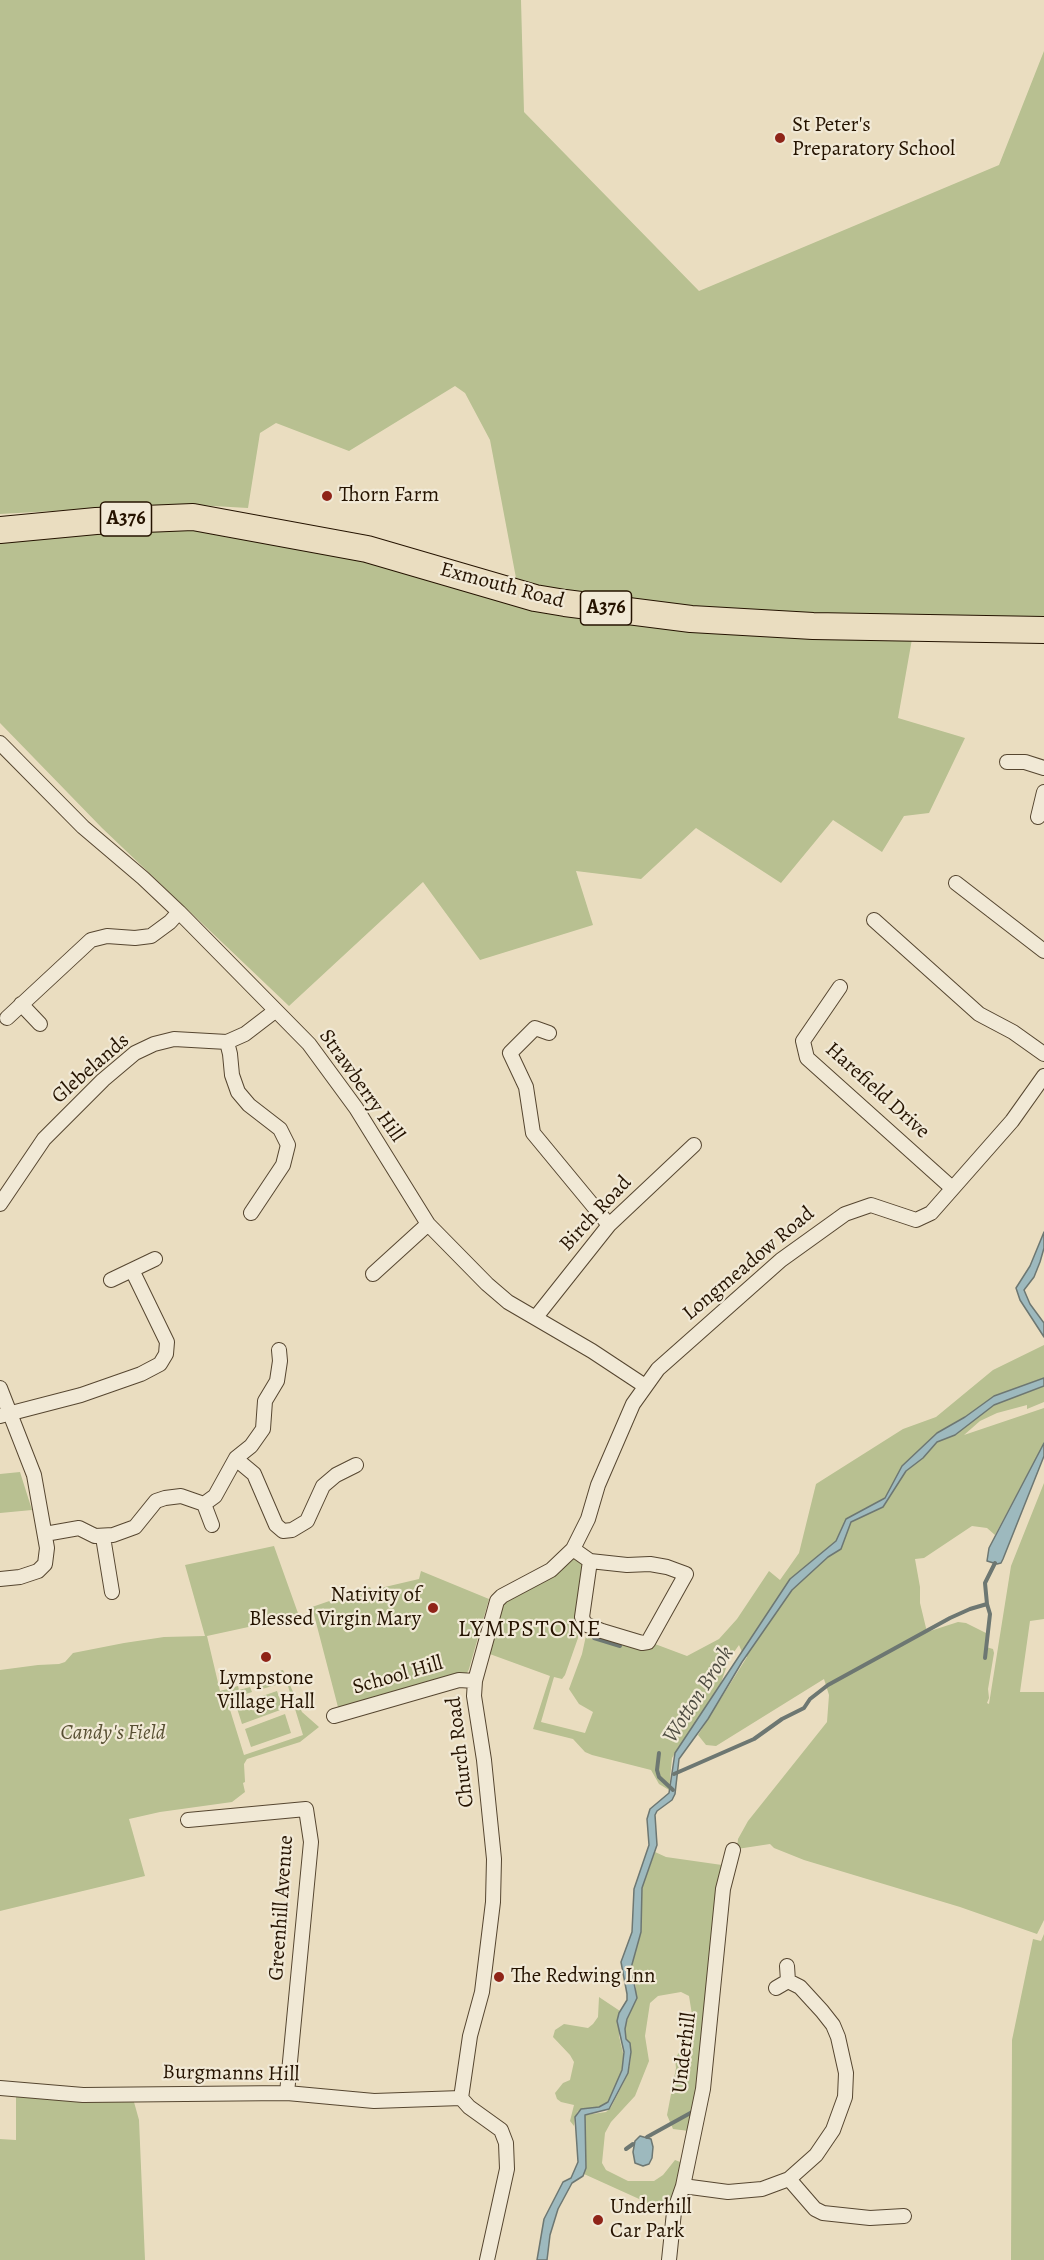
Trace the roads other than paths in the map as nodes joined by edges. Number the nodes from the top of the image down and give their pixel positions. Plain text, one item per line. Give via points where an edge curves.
1 (0, 530) edge
2 (1044, 630) edge
3 (0, 743) edge
4 (1007, 762) dead end
5 (1044, 768) edge
6 (1044, 792) edge
7 (1038, 817) dead end
8 (955, 884) dead end
9 (179, 912) junction
10 (874, 920) dead end
11 (1044, 951) edge
12 (840, 987) dead end
13 (21, 1004) junction
14 (275, 1011) junction
15 (7, 1018) dead end
16 (40, 1024) dead end
17 (549, 1033) dead end
18 (227, 1042) junction
19 (1044, 1054) edge
20 (1044, 1076) edge
21 (694, 1145) dead end
22 (952, 1188) junction
23 (0, 1204) edge
24 (251, 1214) dead end
25 (428, 1224) junction
26 (609, 1225) junction
27 (155, 1259) dead end
28 (132, 1270) junction
29 (373, 1274) dead end
30 (111, 1280) dead end
31 (536, 1317) junction
32 (279, 1350) dead end
33 (645, 1386) junction
34 (0, 1388) edge
35 (5, 1415) edge
36 (236, 1459) junction
37 (356, 1465) dead end
38 (204, 1504) junction
39 (212, 1525) dead end
40 (45, 1534) junction
41 (103, 1537) junction
42 (573, 1549) junction
43 (590, 1561) junction
44 (0, 1579) edge
45 (112, 1592) dead end
46 (475, 1681) junction
47 (334, 1716) dead end
48 (188, 1820) dead end
49 (733, 1850) dead end
50 (787, 1966) dead end
51 (788, 1981) junction
52 (776, 1988) dead end
53 (0, 2088) edge
54 (287, 2093) junction
55 (461, 2098) junction
56 (789, 2179) junction
57 (683, 2186) junction
58 (904, 2216) dead end
59 (487, 2260) edge
60 (669, 2260) edge

1 - 2 highway, Exmouth Road / A376 via 193,517 367,549 535,598 566,603 691,619 813,626
3 - 9 street, Strawberry Hill via 83,827
4 - 5 street
6 - 7 street
8 - 11 street
9 - 13 street via 151,936 91,940
9 - 14 street, Strawberry Hill
10 - 19 street via 979,1014
12 - 22 street, Harefield Drive via 803,1041 807,1058
13 - 15 street
13 - 16 street
14 - 18 street via 245,1034
14 - 25 street, Strawberry Hill via 309,1044 342,1087
17 - 26 street via 535,1028 510,1053 526,1087 533,1133
18 - 23 street, Glebelands via 174,1040 135,1053 44,1139
18 - 24 street via 238,1092 280,1129 288,1144 282,1165
20 - 22 street, Longmeadow Road via 1012,1121
21 - 26 street, Birch Road
22 - 33 street, Longmeadow Road via 931,1213 916,1220 871,1205 844,1214 781,1260 658,1369
25 - 29 street
25 - 31 street, Strawberry Hill via 487,1284 508,1302
26 - 31 street, Birch Road
27 - 28 street
28 - 30 street
28 - 35 street via 167,1342 160,1364 81,1395
31 - 33 street, Strawberry Hill
32 - 36 street via 277,1381 265,1401 263,1429
33 - 42 street, Church Road via 633,1404
34 - 35 street
35 - 40 street via 34,1475
36 - 37 street via 254,1474 276,1525 283,1531 307,1521 323,1486 336,1474
36 - 38 street via 214,1496
38 - 39 street
38 - 41 street via 181,1496 165,1498 156,1501 135,1527
40 - 41 street via 80,1528
40 - 44 street via 47,1555 38,1571
41 - 45 street
42 - 43 street
42 - 46 street, Church Road via 551,1570 497,1601
43 - 43 street via 650,1564 686,1574 648,1642 584,1622
46 - 47 street, School Hill via 459,1680
46 - 55 street, Church Road via 495,1869 482,1992 470,2036
48 - 54 street, Greenhill Avenue via 306,1809 311,1842
49 - 57 street, Underhill via 723,1889 704,2089
50 - 51 street
51 - 52 street
51 - 56 street via 800,1987 833,2025 846,2073 845,2097 833,2130 816,2155
53 - 54 street, Burgmanns Hill via 83,2095
54 - 55 street, Burgmanns Hill via 374,2101
55 - 59 street via 501,2130 506,2143 507,2169
56 - 57 street via 762,2189 728,2192
56 - 58 street via 815,2209 833,2216 870,2224
57 - 60 street, Underhill via 674,2212

